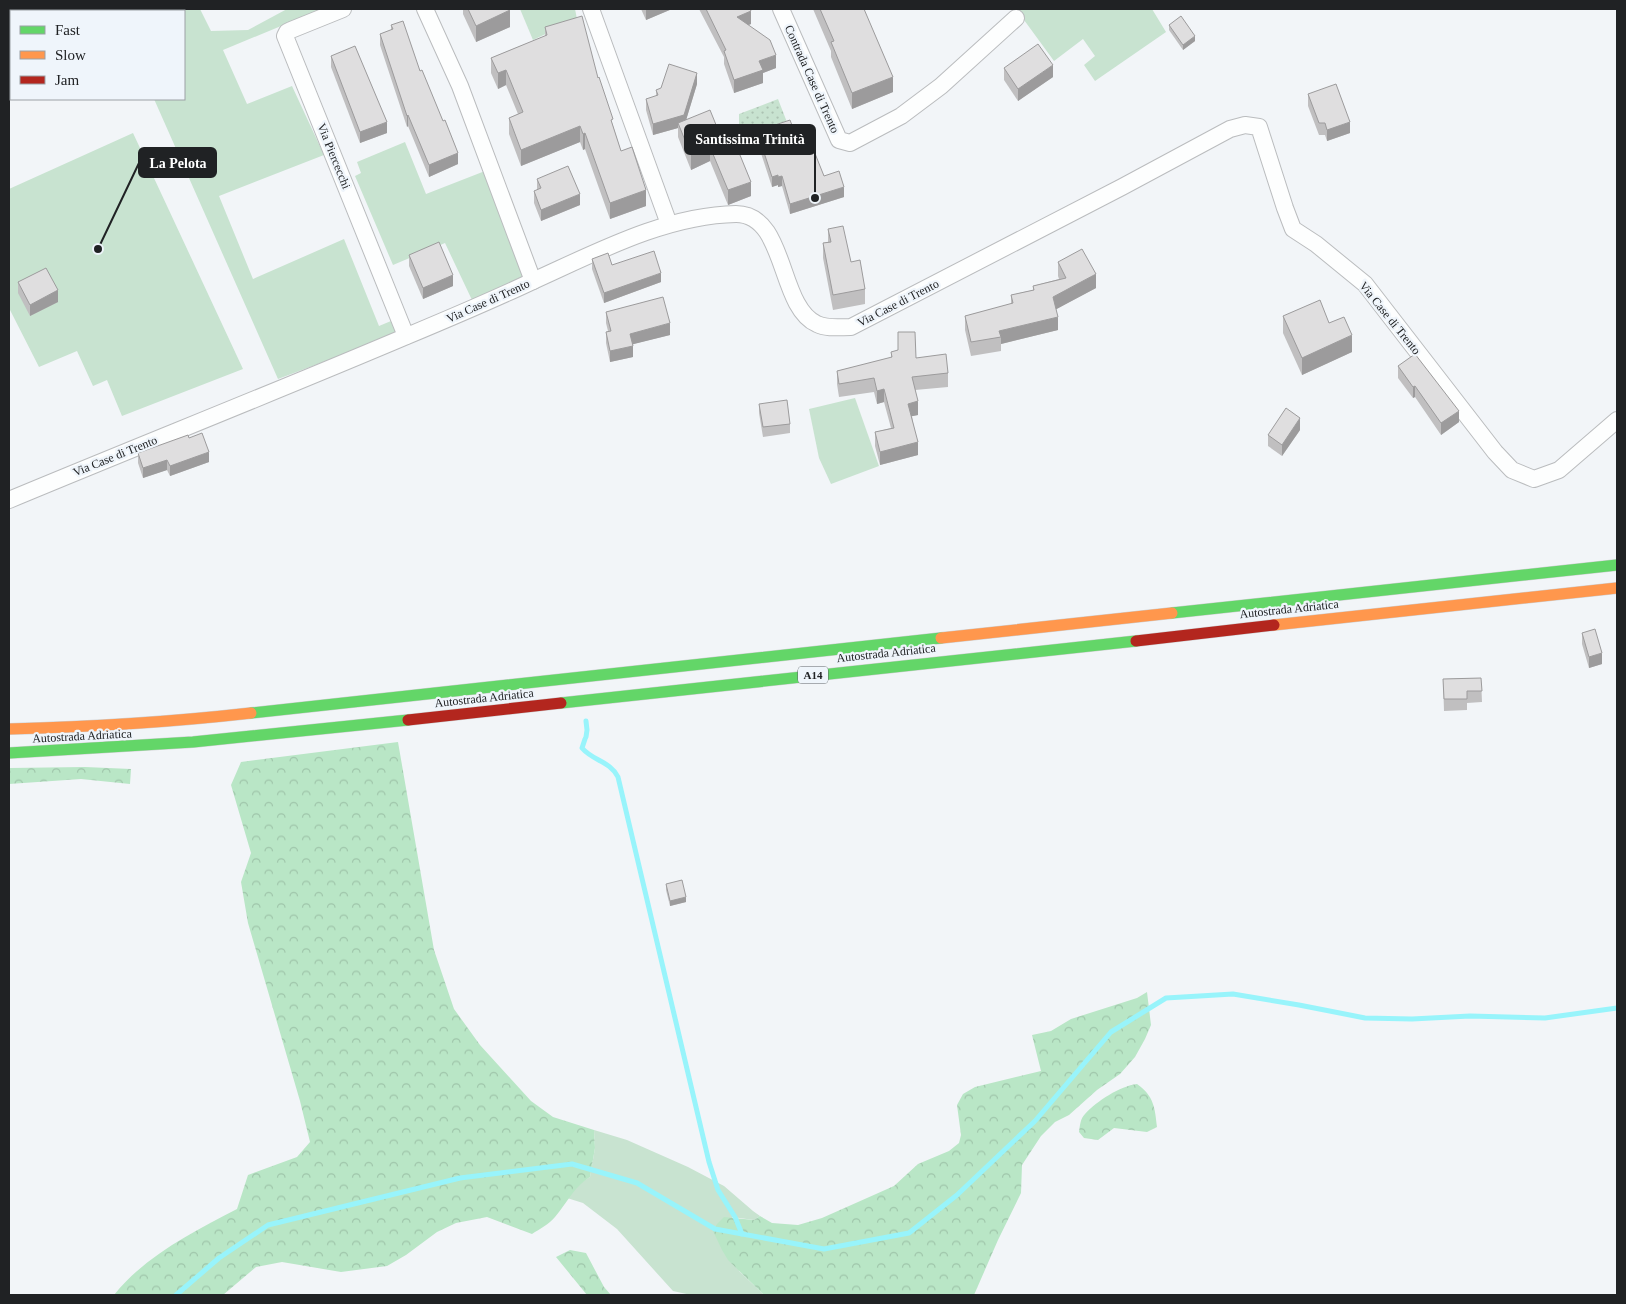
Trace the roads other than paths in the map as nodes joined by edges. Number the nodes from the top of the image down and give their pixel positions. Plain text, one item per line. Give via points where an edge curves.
1 (342, 9) edge
2 (425, 9) edge
3 (591, 9) edge
4 (781, 9) edge
5 (1016, 18) dead end
6 (669, 224) junction
7 (532, 282) junction
8 (406, 336) junction
9 (1617, 420) edge
10 (9, 500) edge
11 (1617, 565) edge
12 (1617, 588) edge
13 (9, 729) edge
14 (9, 753) edge

1 - 8 street, Via Piercecchi via 291,30 285,36
2 - 7 street via 460,86
3 - 6 street
4 - 5 street, Contrada Case di Trento via 839,140 850,143 901,116 941,86
6 - 7 street, Via Case di Trento
6 - 9 street, Via Case di Trento via 737,214 753,218 768,234 802,311 810,320 825,327 851,327 1245,124 1259,127 1293,229 1365,284 1512,470 1534,479 1559,470
7 - 8 street, Via Case di Trento
8 - 10 street, Via Case di Trento
11 - 13 highway, Autostrada Adriatica / A14 via 198,719
12 - 14 highway, Autostrada Adriatica / A14 via 326,729 134,747

